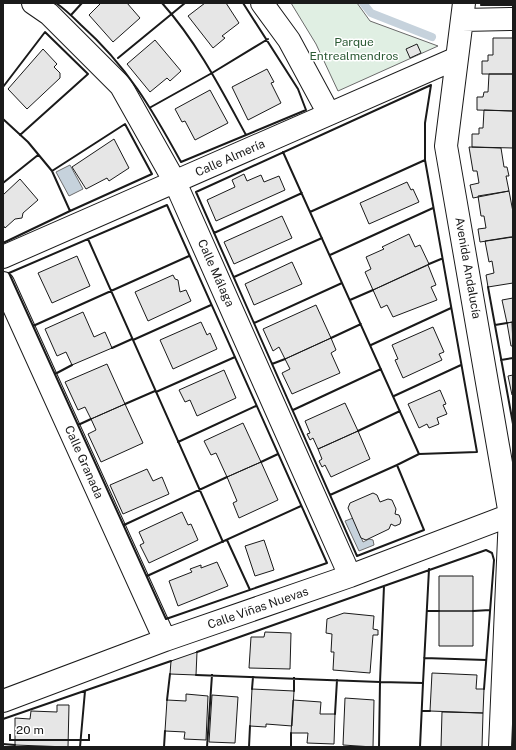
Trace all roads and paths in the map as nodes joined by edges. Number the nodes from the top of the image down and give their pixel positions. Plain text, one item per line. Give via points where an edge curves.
1 (33, 3) edge
2 (262, 3) edge
3 (463, 12) edge
4 (513, 19) edge
5 (456, 58) junction
6 (329, 114) junction
7 (175, 182) junction
8 (3, 258) edge
9 (3, 283) edge
10 (512, 515) edge
11 (350, 576) junction
12 (166, 640) junction
13 (3, 701) edge
14 (500, 747) edge

1 - 7 street, Calle Málaga via 49,14 121,86
2 - 6 street via 289,40
3 - 4 street
3 - 5 street, Avenida Andalucía
5 - 6 street, Calle Almería
5 - 10 street, Avenida Andalucía via 446,146
6 - 7 street, Calle Almería
7 - 8 street, Calle Almería
7 - 11 street, Calle Málaga
9 - 12 street, Calle Granada
10 - 11 street, Calle Viñas Nuevas
10 - 14 street, Avenida Andalucía
11 - 12 street, Calle Viñas Nuevas
12 - 13 street, Calle Viñas Nuevas

